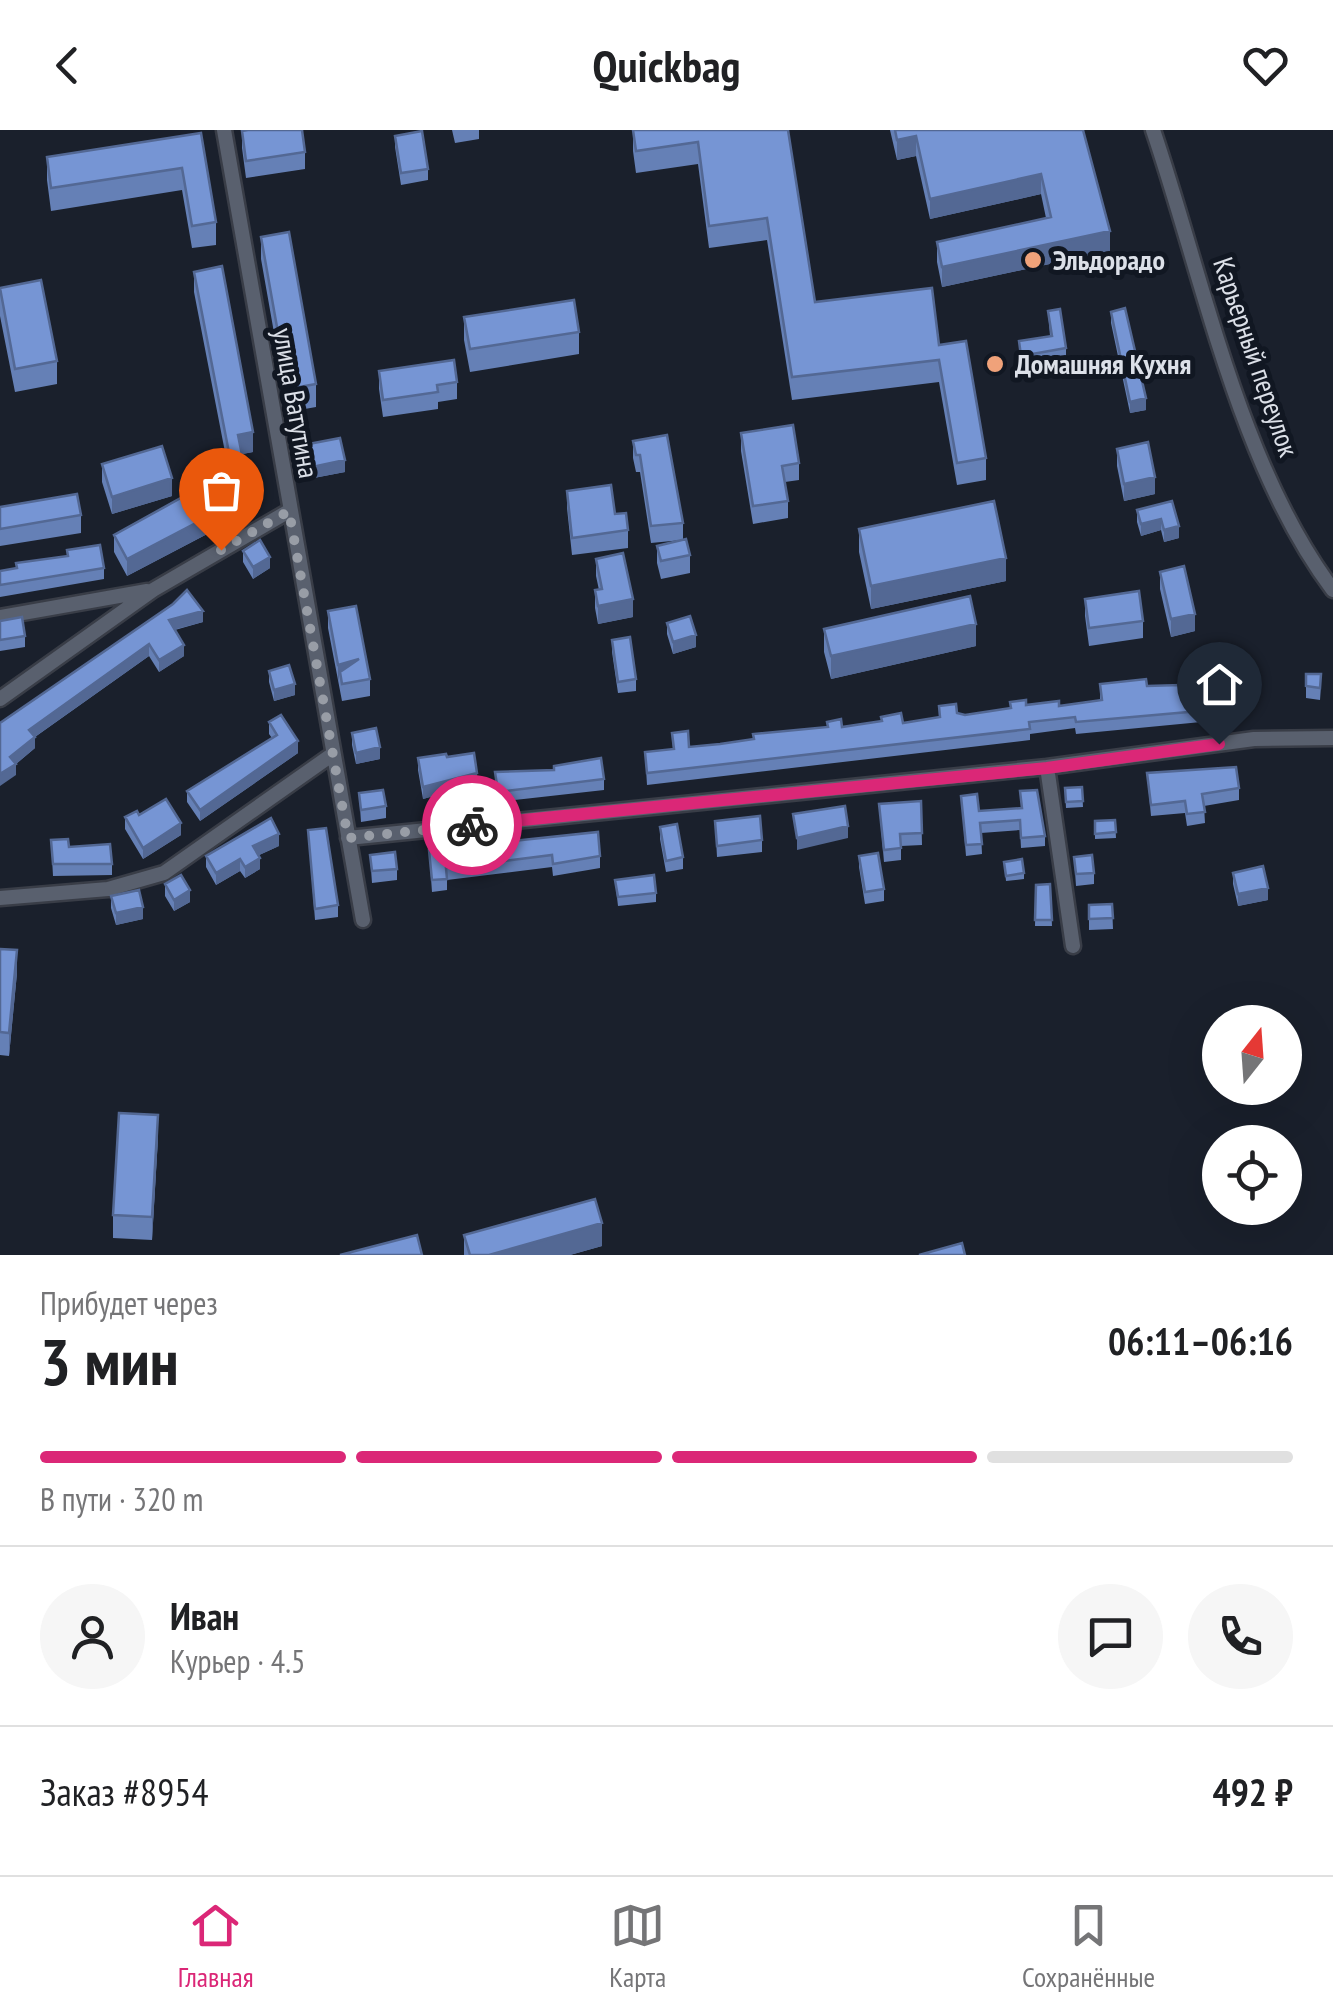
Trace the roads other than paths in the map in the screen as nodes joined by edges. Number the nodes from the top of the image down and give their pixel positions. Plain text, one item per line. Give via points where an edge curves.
1 (224, 130) edge
2 (1153, 130) edge
3 (289, 511) junction
4 (152, 590) junction
5 (1333, 590) edge
6 (0, 617) edge
7 (0, 699) edge
8 (1333, 738) edge
9 (333, 754) junction
10 (1047, 768) junction
11 (348, 838) junction
12 (0, 898) edge
13 (363, 920) dead end
14 (1073, 946) dead end

1 - 3 street, улица Ватутина
2 - 5 street, Карьерный переулок via 1250,430 1286,512
3 - 4 street
3 - 9 street, улица Ватутина
4 - 6 street
4 - 7 street
8 - 10 street via 1254,739
9 - 11 street, улица Ватутина
9 - 12 street via 164,874 108,889
10 - 11 street
10 - 14 street
11 - 13 street, улица Ватутина

